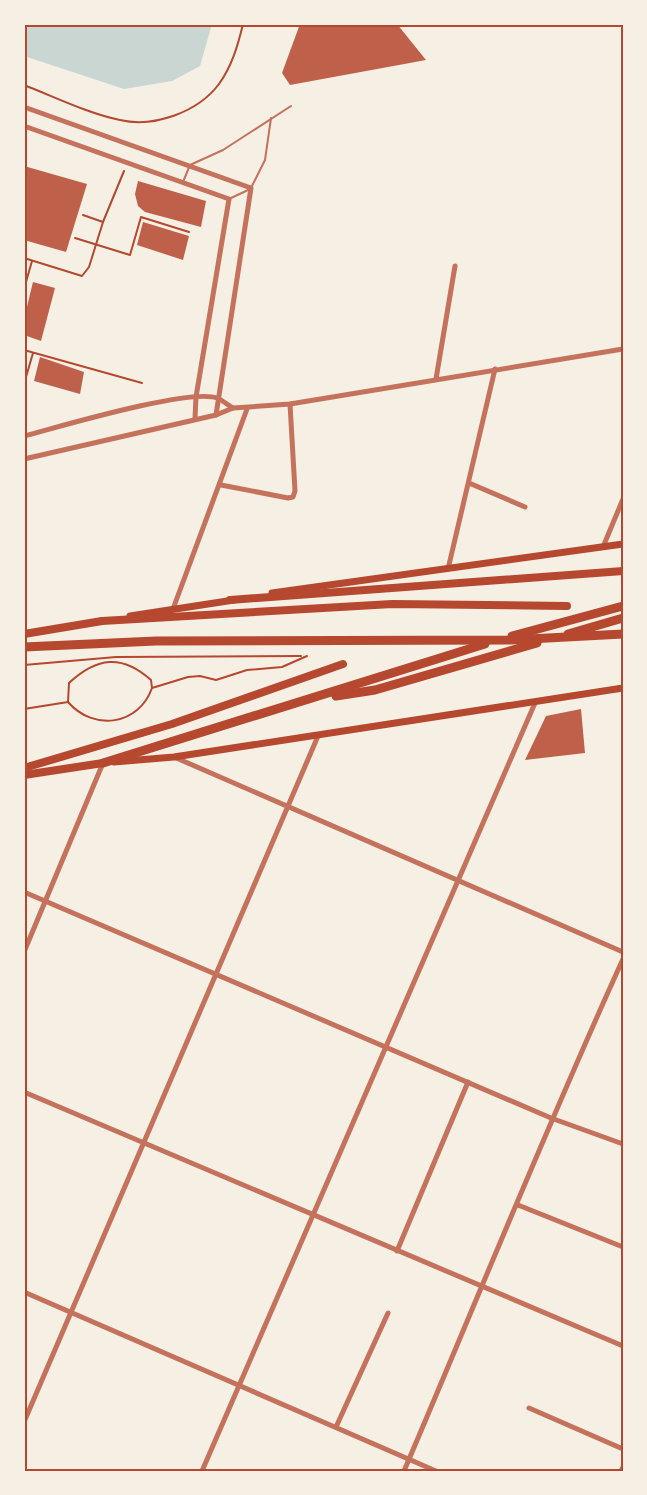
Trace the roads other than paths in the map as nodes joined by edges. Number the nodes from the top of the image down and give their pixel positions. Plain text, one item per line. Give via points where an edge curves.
1 (291, 106) dead end
2 (24, 107) edge
3 (271, 118) junction
4 (24, 126) edge
5 (190, 165) junction
6 (183, 182) junction
7 (251, 188) junction
8 (229, 199) junction
9 (455, 266) dead end
10 (622, 350) edge
11 (495, 369) junction
12 (436, 379) junction
13 (196, 397) junction
14 (217, 398) junction
15 (290, 404) junction
16 (232, 408) junction
17 (248, 409) junction
18 (216, 415) junction
19 (195, 418) junction
20 (24, 436) edge
21 (24, 459) edge
22 (469, 483) junction
23 (221, 484) junction
24 (623, 499) edge
25 (525, 507) dead end
26 (623, 544) edge
27 (603, 547) junction
28 (448, 569) junction
29 (623, 571) edge
30 (230, 600) junction
31 (567, 606) dead end
32 (623, 606) edge
33 (173, 609) junction
34 (623, 618) edge
35 (102, 621) junction
36 (24, 634) edge
37 (623, 634) edge
38 (24, 647) edge
39 (343, 664) dead end
40 (623, 688) edge
41 (324, 696) junction
42 (535, 703) junction
43 (318, 736) junction
44 (174, 757) junction
45 (103, 763) junction
46 (24, 768) edge
47 (24, 775) edge
48 (288, 807) junction
49 (459, 880) junction
50 (24, 892) edge
51 (46, 902) junction
52 (24, 952) edge
53 (623, 952) edge
54 (623, 959) edge
55 (215, 973) junction
56 (386, 1047) junction
57 (468, 1083) junction
58 (24, 1092) edge
59 (550, 1118) junction
60 (142, 1144) junction
61 (623, 1144) edge
62 (518, 1205) junction
63 (313, 1215) junction
64 (623, 1246) edge
65 (398, 1251) junction
66 (483, 1288) junction
67 (24, 1292) edge
68 (72, 1312) junction
69 (388, 1313) dead end
70 (623, 1346) edge
71 (239, 1384) junction
72 (529, 1408) dead end
73 (24, 1422) edge
74 (336, 1427) junction
75 (623, 1449) edge
76 (409, 1459) junction
77 (623, 1467) edge
78 (202, 1471) edge
79 (404, 1471) edge
80 (436, 1471) edge
81 (621, 1471) edge

1 - 3 lane
2 - 5 street
3 - 5 lane via 223,150
3 - 7 lane via 265,160
4 - 6 street
5 - 6 lane
5 - 7 street
6 - 8 street
7 - 8 lane
7 - 14 street
8 - 13 street
9 - 12 street
10 - 11 street
11 - 12 street
11 - 22 street
12 - 15 street
13 - 14 street
13 - 19 street
13 - 20 street via 141,406
14 - 16 street
14 - 18 street
15 - 17 street
15 - 23 street via 293,497
16 - 17 street
16 - 18 street
17 - 23 street
18 - 19 street
19 - 21 street
22 - 25 street
22 - 28 street
23 - 33 street
24 - 27 street
26 - 27 main road
27 - 28 main road
28 - 30 main road
29 - 30 highway
30 - 33 main road
31 - 35 highway via 392,604
32 - 41 highway via 442,657
33 - 35 main road
34 - 41 highway via 404,682 361,693
35 - 36 main road
37 - 38 highway via 510,640 156,641
39 - 46 highway via 172,724
40 - 42 main road
41 - 45 highway
42 - 43 main road
42 - 49 street
43 - 44 main road
43 - 48 street
44 - 45 main road
44 - 48 street
45 - 47 main road
45 - 51 street
48 - 49 street
48 - 55 street
49 - 53 street
49 - 56 street
50 - 51 street
51 - 52 street
51 - 55 street
54 - 59 street
55 - 56 street
55 - 60 street
56 - 57 street
56 - 63 street
57 - 59 street
57 - 65 street
58 - 60 street
59 - 61 street
59 - 62 street
60 - 63 street
60 - 68 street
62 - 64 street
62 - 66 street
63 - 65 street
63 - 71 street
65 - 66 street
66 - 70 street
66 - 76 street
67 - 68 street
68 - 71 street
68 - 73 street
69 - 74 street
71 - 74 street
71 - 78 street
72 - 75 street
74 - 76 street
76 - 79 street
76 - 80 street
77 - 81 street

